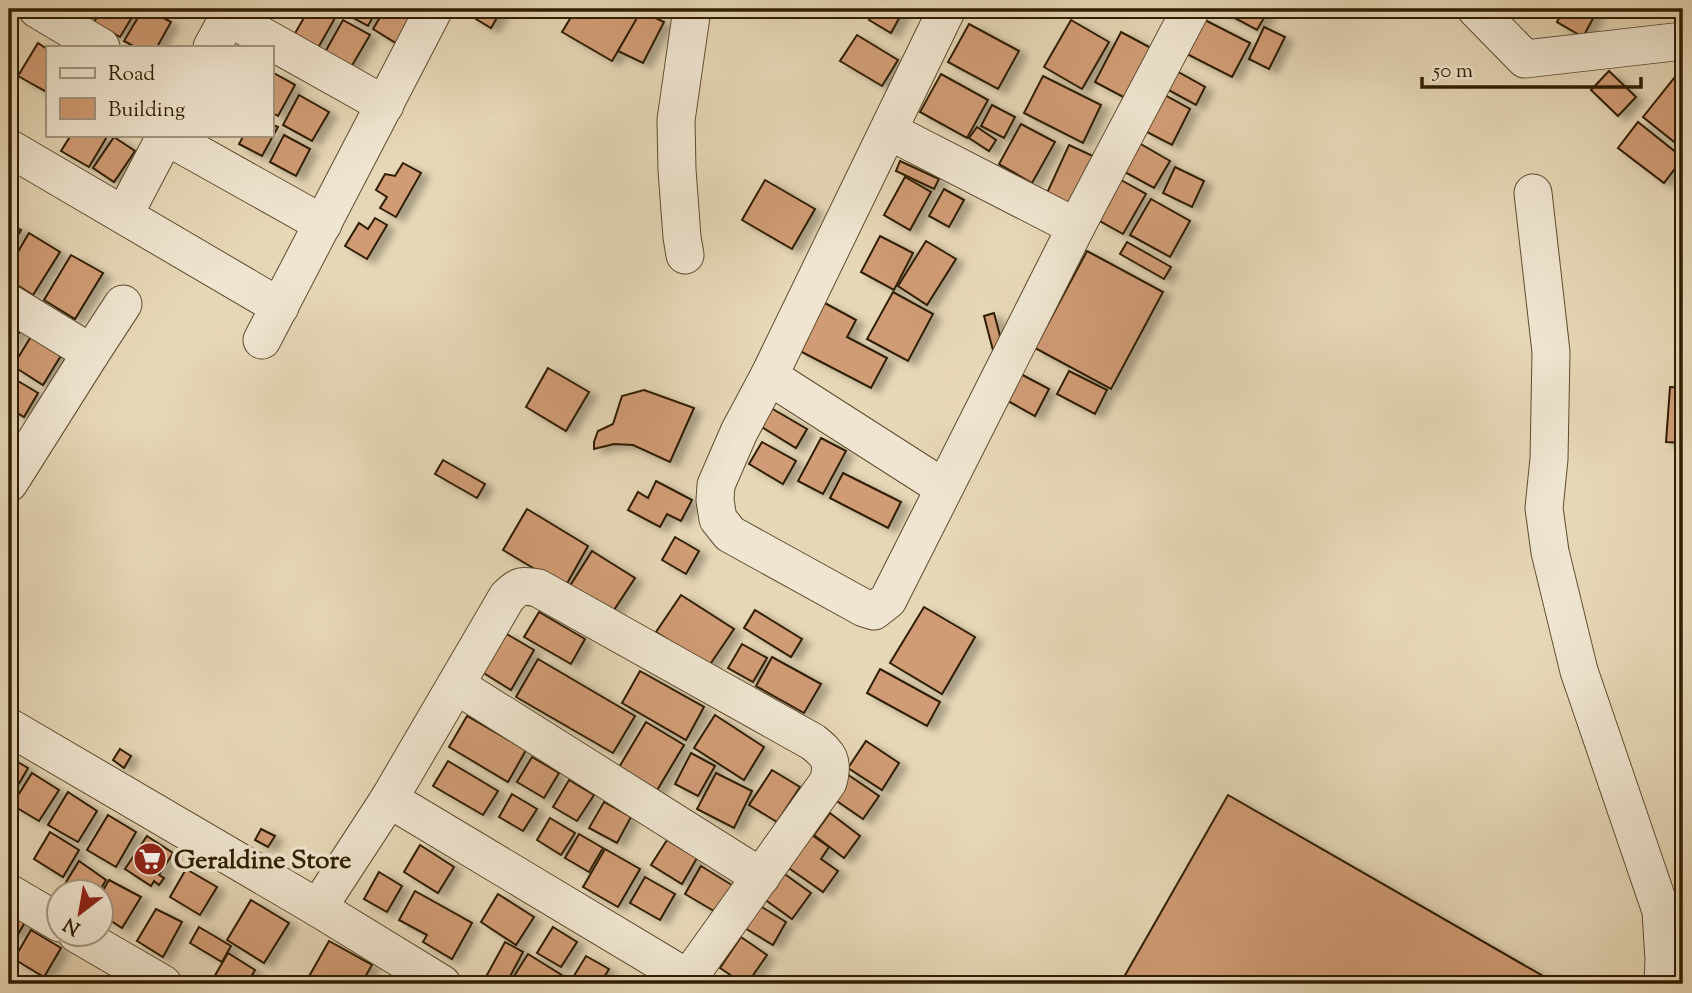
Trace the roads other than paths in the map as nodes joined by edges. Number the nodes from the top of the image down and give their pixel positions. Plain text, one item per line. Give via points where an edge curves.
1 (37, 9) edge
2 (434, 9) edge
3 (692, 9) edge
4 (947, 9) edge
5 (1191, 9) edge
6 (1476, 9) edge
7 (224, 24) edge
8 (1683, 41) edge
9 (99, 46) edge
10 (268, 46) edge
11 (273, 49) edge
12 (385, 105) junction
13 (889, 131) junction
14 (165, 136) edge
15 (168, 136) edge
16 (9, 148) edge
17 (1533, 192) dead end
18 (124, 215) junction
19 (323, 224) junction
20 (1076, 227) junction
21 (685, 255) dead end
22 (9, 303) edge
23 (123, 304) dead end
24 (280, 307) junction
25 (262, 340) dead end
26 (91, 353) junction
27 (769, 376) junction
28 (10, 480) edge
29 (944, 488) junction
30 (456, 685) junction
31 (9, 727) edge
32 (389, 799) junction
33 (761, 877) junction
34 (9, 893) edge
35 (318, 908) junction
36 (46, 915) edge
37 (102, 948) edge
38 (687, 981) edge
39 (163, 984) edge
40 (442, 984) edge
41 (1664, 984) edge

1 - 9 street
2 - 12 street
3 - 21 street via 676,120
4 - 13 street
5 - 20 street
6 - 8 street via 1525,59
7 - 10 street
11 - 12 street
12 - 19 street
13 - 20 street
13 - 27 street
14 - 18 street
15 - 19 street
16 - 18 street
17 - 41 street via 1551,352 1544,508 1550,552 1579,671 1661,911
18 - 24 street
19 - 24 street
20 - 29 street
22 - 26 street
23 - 26 street
24 - 25 street
26 - 28 street
27 - 29 street
27 - 29 street via 716,485 718,519 730,534 874,611 888,600
30 - 32 street
30 - 33 street
30 - 33 street via 507,597 517,587 538,588 813,742 831,761 828,782
31 - 35 street
32 - 35 street
32 - 38 street
33 - 38 street
34 - 36 street
35 - 40 street
37 - 39 street

